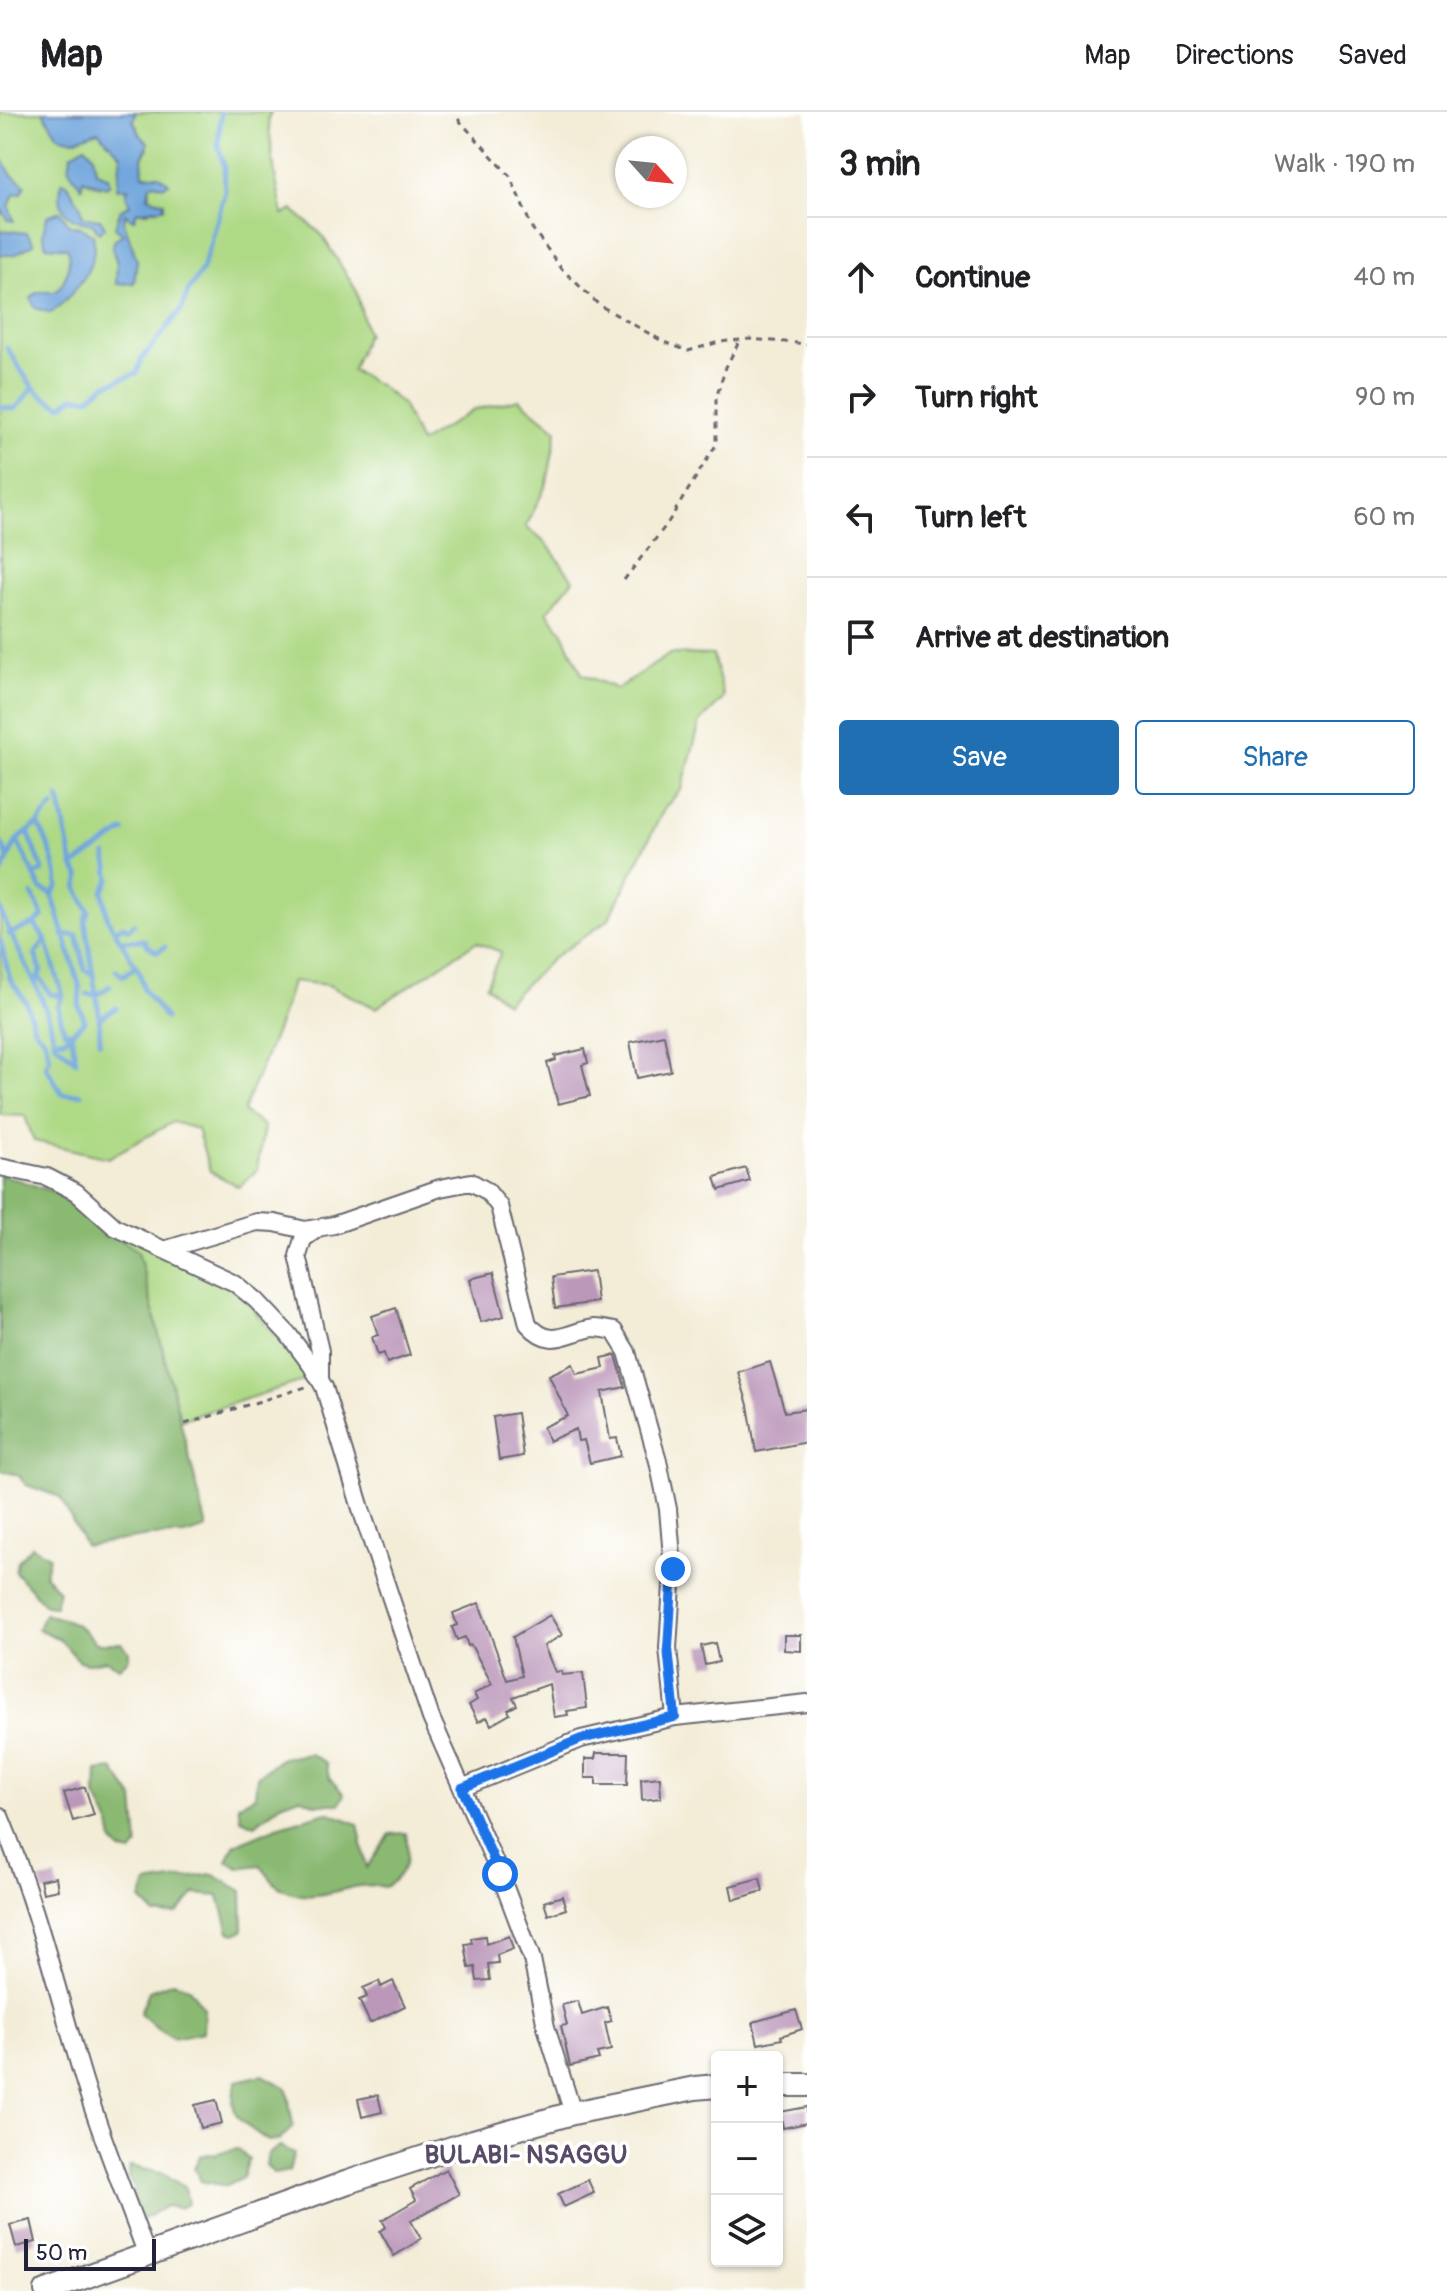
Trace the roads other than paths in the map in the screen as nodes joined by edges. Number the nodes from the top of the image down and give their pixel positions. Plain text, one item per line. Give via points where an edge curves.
1 (0, 1167) edge
2 (319, 1228) junction
3 (164, 1250) junction
4 (320, 1381) junction
5 (807, 1703) edge
6 (675, 1717) junction
7 (462, 1788) junction
8 (0, 1816) edge
9 (783, 2085) edge
10 (807, 2085) edge
11 (711, 2087) edge
12 (573, 2113) junction
13 (146, 2253) junction
14 (46, 2291) edge

1 - 3 street via 47,1177 76,1192 115,1227
2 - 3 street via 257,1222
2 - 4 street via 303,1239 298,1256 320,1351
2 - 6 street via 471,1182 499,1206 528,1324 537,1335 557,1339 595,1328 614,1331 627,1352 668,1509 673,1569 668,1648
3 - 4 street via 213,1271 256,1300 288,1334
4 - 7 street via 431,1718
5 - 6 street
6 - 7 street via 581,1739
7 - 12 street via 532,1959
8 - 13 street
9 - 10 street
11 - 12 street
12 - 13 street via 473,2141
13 - 14 street

